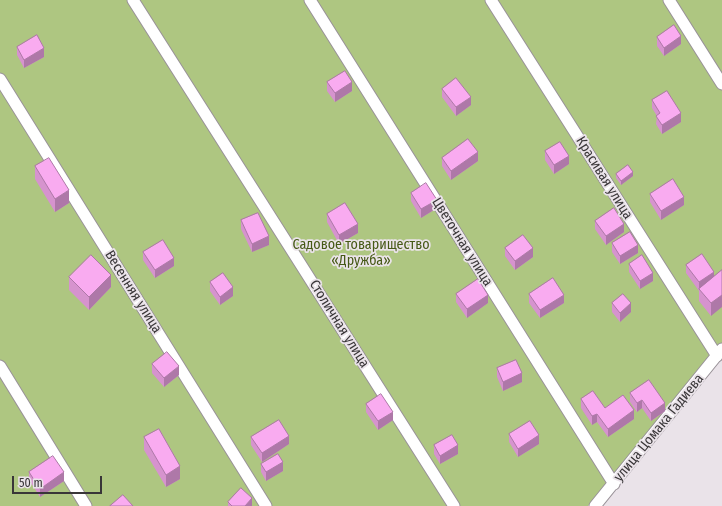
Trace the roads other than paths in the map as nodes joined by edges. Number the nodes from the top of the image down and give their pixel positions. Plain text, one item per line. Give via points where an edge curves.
1 (133, 0) edge
2 (310, 0) edge
3 (491, 0) edge
4 (669, 0) edge
5 (0, 78) edge
6 (722, 84) edge
7 (719, 352) edge
8 (0, 366) edge
9 (614, 484) junction
10 (86, 506) edge
11 (266, 506) edge
12 (454, 506) edge
13 (595, 506) edge

1 - 12 street, Столичная улица
2 - 9 street, Цветочная улица
3 - 7 street, Красивая улица
4 - 6 street
5 - 11 street, Весенняя улица
7 - 9 street, улица Цомака Гадиева
8 - 10 street
9 - 13 street, улица Цомака Гадиева

